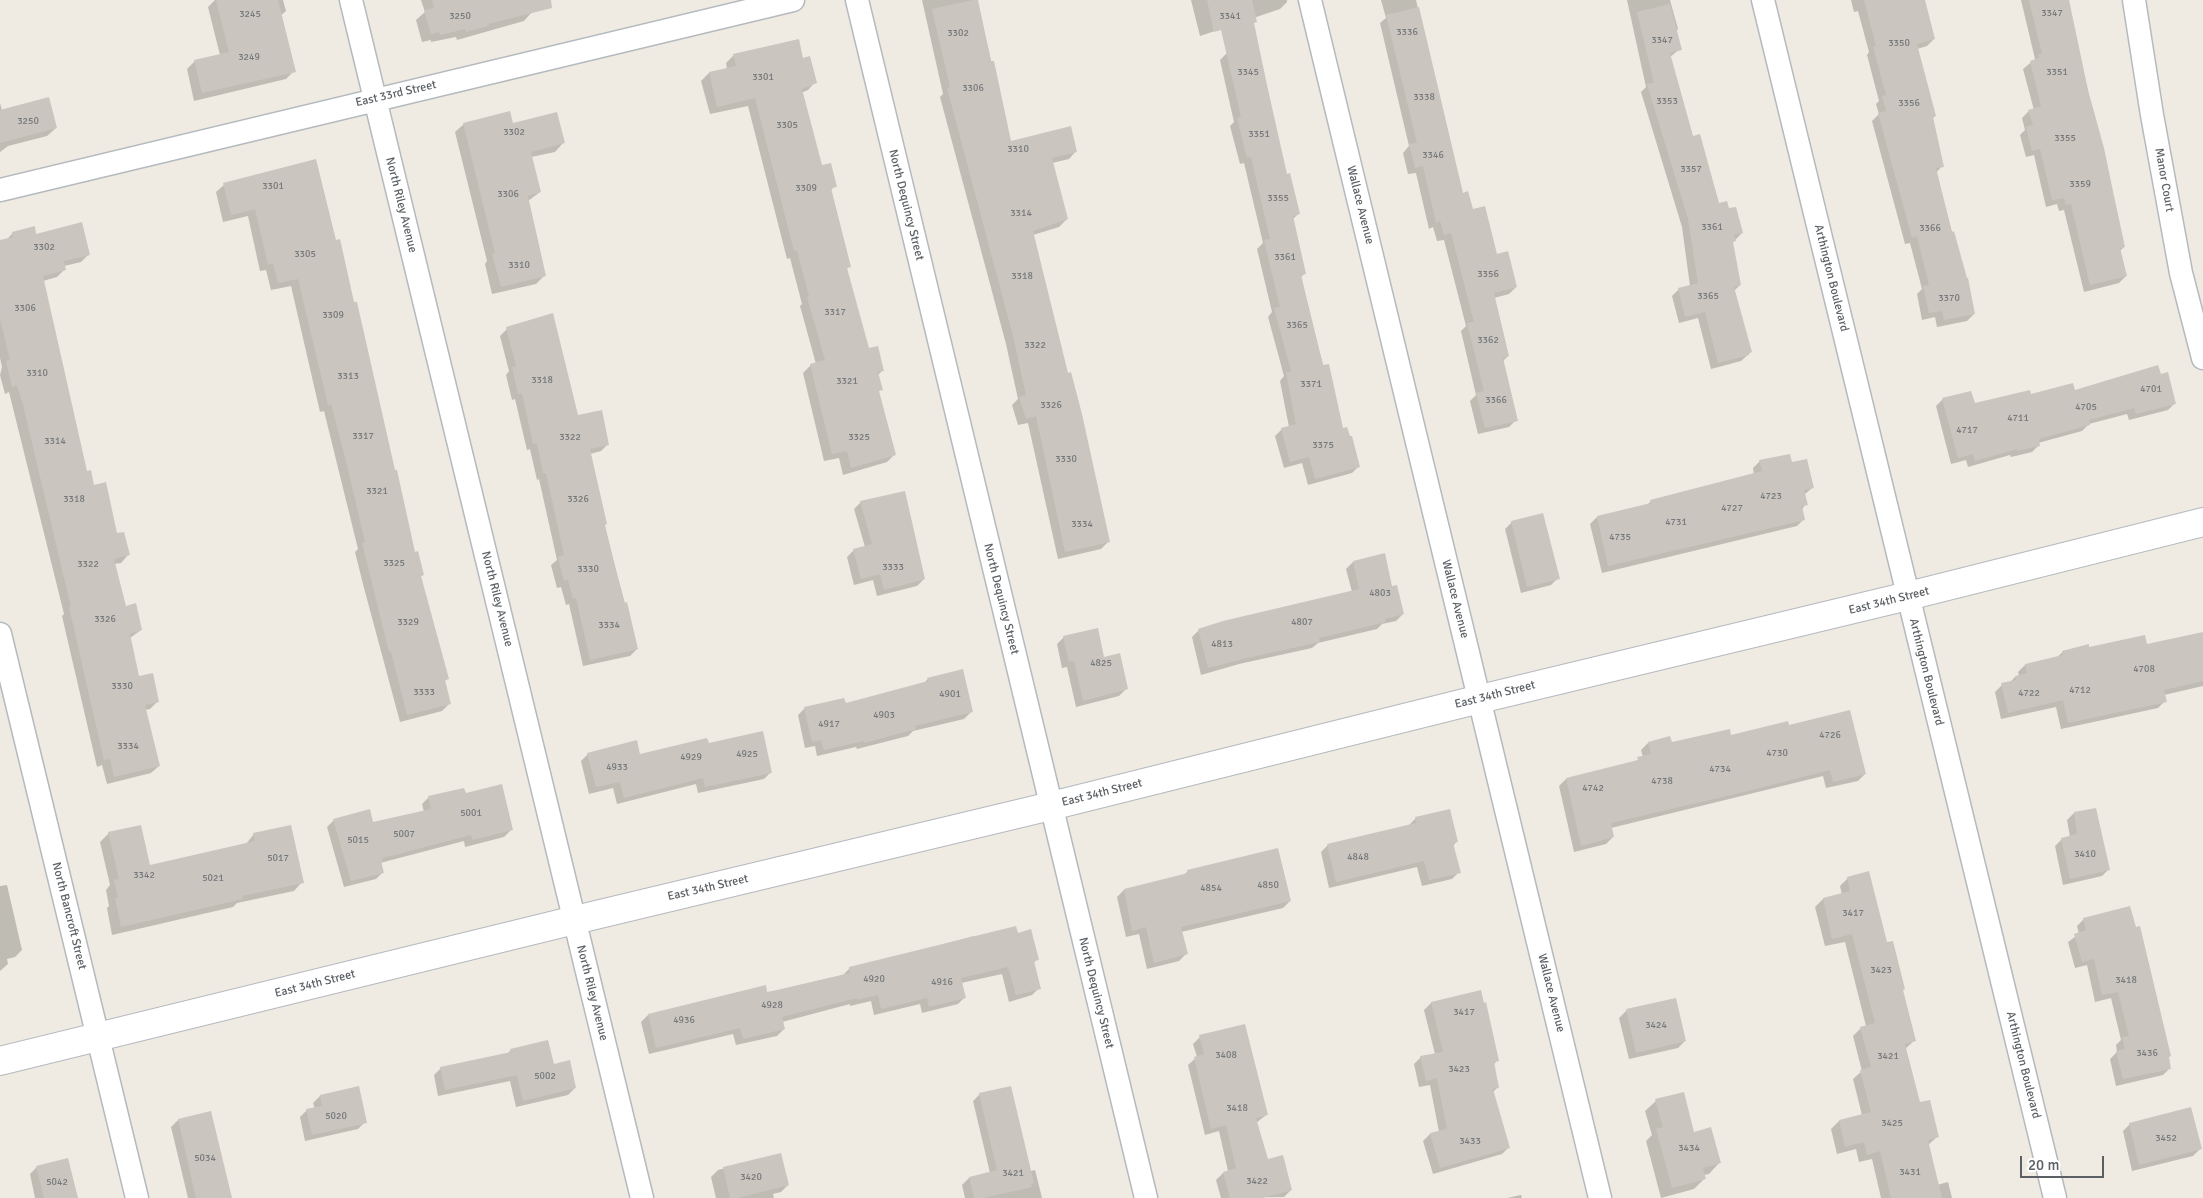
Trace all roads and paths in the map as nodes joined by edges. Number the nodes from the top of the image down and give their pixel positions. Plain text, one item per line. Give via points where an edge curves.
1 (351, 0) edge
2 (793, 0) edge
3 (857, 0) edge
4 (1310, 0) edge
5 (1763, 0) edge
6 (2134, 0) edge
7 (375, 99) junction
8 (0, 190) edge
9 (2203, 358) edge
10 (2203, 522) edge
11 (1908, 596) junction
12 (0, 634) edge
13 (1480, 699) junction
14 (1051, 806) junction
15 (575, 920) junction
16 (98, 1037) junction
17 (0, 1061) edge
18 (137, 1198) edge
19 (642, 1198) edge
20 (1146, 1198) edge
21 (1600, 1198) edge
22 (2055, 1198) edge

1 - 7 street, North Riley Avenue
2 - 7 street, East 33rd Street
3 - 14 street, North Dequincy Street
4 - 13 street, Wallace Avenue
5 - 11 street, Arthington Boulevard
6 - 9 street, Manor Court via 2180,263
7 - 8 street, East 33rd Street
7 - 15 street, North Riley Avenue
10 - 11 main road, East 34th Street
11 - 13 main road, East 34th Street
11 - 22 street, Arthington Boulevard
12 - 16 street, North Bancroft Street
13 - 14 main road, East 34th Street
13 - 21 street, Wallace Avenue
14 - 15 main road, East 34th Street
14 - 20 street, North Dequincy Street
15 - 16 main road, East 34th Street
15 - 19 street, North Riley Avenue
16 - 17 main road, East 34th Street
16 - 18 street, North Bancroft Street

